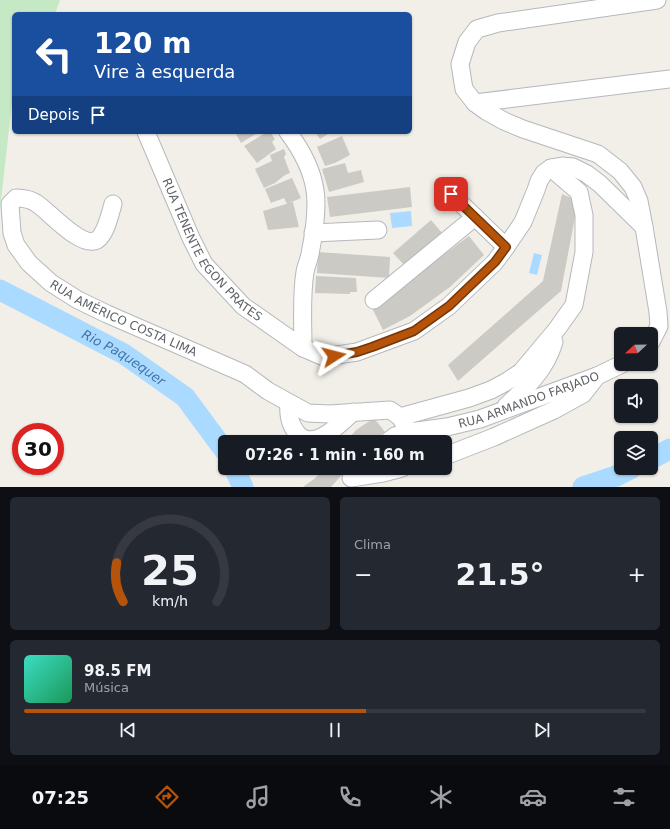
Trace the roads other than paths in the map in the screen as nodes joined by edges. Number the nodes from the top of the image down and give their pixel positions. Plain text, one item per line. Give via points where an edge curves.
1 (657, 0) edge
2 (670, 79) edge
3 (475, 103) junction
4 (147, 134) edge
5 (289, 134) edge
6 (551, 168) junction
7 (451, 194) dead end
8 (113, 204) dead end
9 (475, 217) junction
10 (644, 227) junction
11 (378, 230) dead end
12 (313, 233) junction
13 (506, 247) junction
14 (374, 300) dead end
15 (658, 328) edge
16 (557, 329) junction
17 (303, 348) junction
18 (614, 368) edge
19 (597, 376) junction
20 (289, 403) junction
21 (353, 412) junction
22 (498, 412) junction
23 (400, 417) junction
24 (409, 432) junction
25 (398, 435) edge
26 (452, 453) edge
27 (371, 475) edge
28 (352, 478) edge

1 - 3 street via 498,23 477,29 467,42 460,64 464,89
2 - 3 street
3 - 10 street via 523,129 598,154 620,170 633,187 639,201
4 - 17 street, RUA TENENTE EGON PRATES via 204,264 243,306
5 - 12 street via 300,150 315,189
6 - 10 street via 573,167 587,174
6 - 13 street, RUA TENENTE EGON PRATES via 539,181 523,222
6 - 16 street via 579,192 584,215 584,252 574,305
7 - 9 street
8 - 20 street, RUA AMÉRICO COSTA LIMA via 104,231 97,240 87,242 74,235 36,202 27,198 16,198 10,204 12,234 16,245 29,263 51,283 78,300 245,374
9 - 13 street
9 - 14 street
10 - 15 street
11 - 12 street
12 - 17 street via 305,271
13 - 17 street, RUA TENENTE EGON PRATES via 495,262 449,306 414,331 372,347 344,354 324,357
16 - 22 street via 542,370 524,390
16 - 23 street via 521,372 506,382 469,398
18 - 19 street, RUA ARMANDO FARJADO
19 - 22 street, RUA ARMANDO FARJADO
19 - 26 street via 583,394 554,410
20 - 21 street, RUA AMÉRICO COSTA LIMA via 308,413
20 - 21 street via 289,421 300,438 308,440 316,440 328,433
21 - 23 street, RUA AMÉRICO COSTA LIMA via 390,410
22 - 24 street, RUA ARMANDO FARJADO via 447,427
23 - 24 street
24 - 25 street, RUA ARMANDO FARJADO
27 - 28 street

